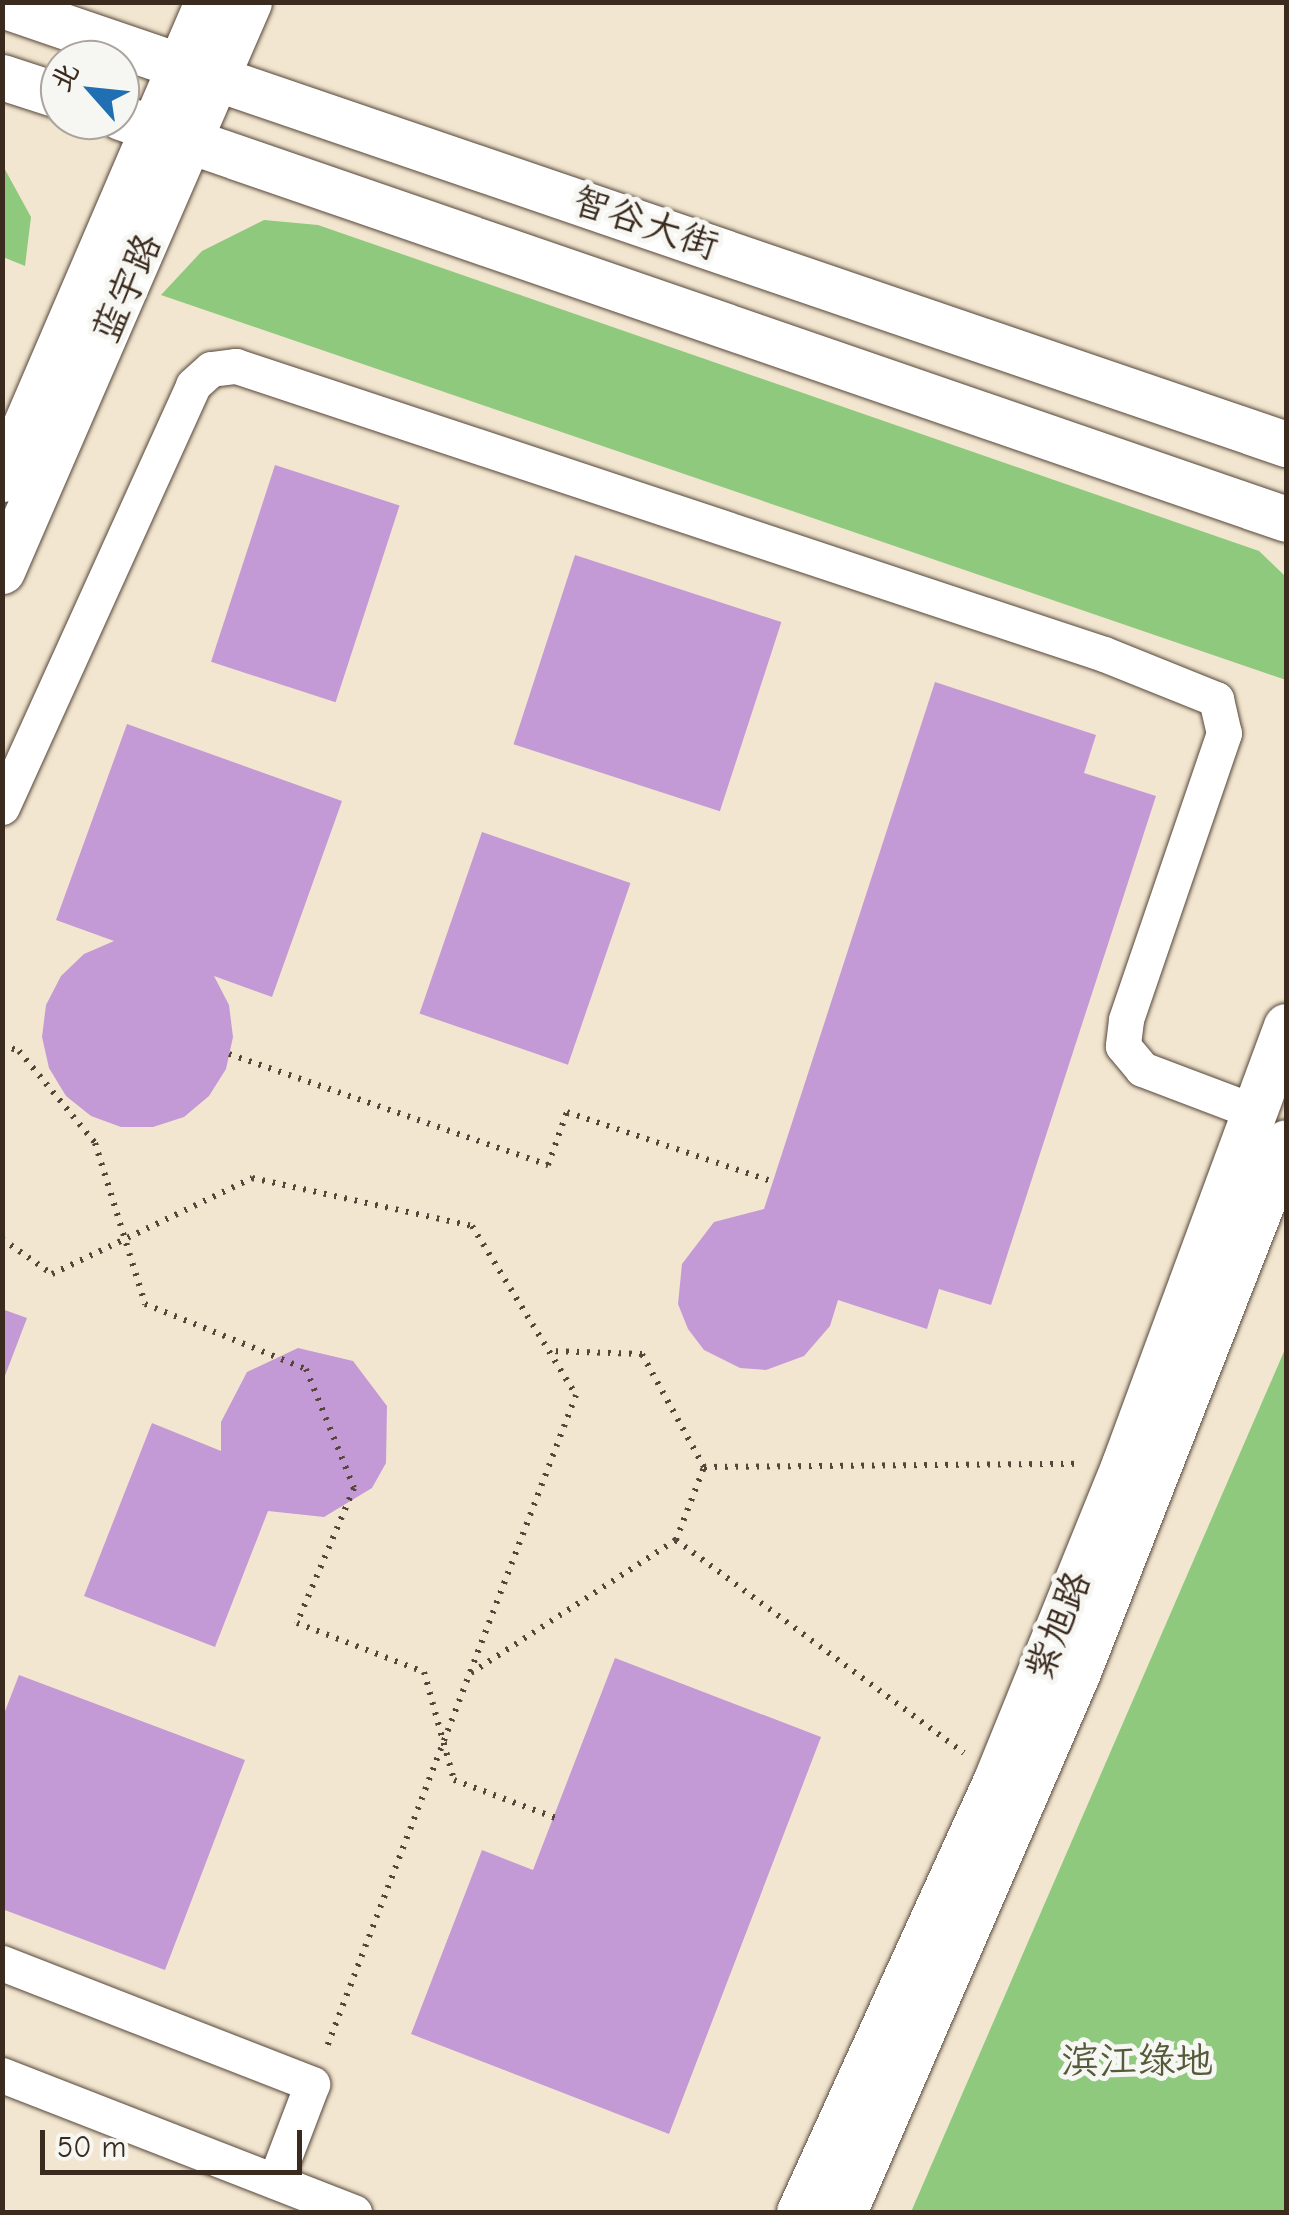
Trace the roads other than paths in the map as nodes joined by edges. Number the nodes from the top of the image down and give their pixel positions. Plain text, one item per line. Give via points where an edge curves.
1 (207, 2) edge
2 (249, 2) edge
3 (2, 5) edge
4 (200, 72) junction
5 (2, 76) edge
6 (40, 89) edge
7 (156, 129) edge
8 (1286, 444) edge
9 (2, 479) edge
10 (1286, 518) edge
11 (2, 572) edge
12 (2, 807) edge
13 (1286, 1026) edge
14 (1271, 1127) edge
15 (2, 1963) edge
16 (2, 2076) edge
17 (275, 2180) junction
18 (354, 2212) edge
19 (799, 2212) edge
20 (844, 2212) edge

1 - 4 main road, 蓝宇路
2 - 4 main road, 蓝宇路
3 - 4 main road, 智谷大街
4 - 7 main road, 蓝宇路
4 - 8 main road, 智谷大街
5 - 6 main road
7 - 9 main road, 蓝宇路
7 - 10 main road, 智谷大街
7 - 11 main road, 蓝宇路
12 - 14 street via 193,385 212,369 236,366 1104,654 1216,699 1224,734 1126,1020 1123,1046 1142,1069
13 - 14 main road, 紫旭路
14 - 19 main road, 紫旭路 via 997,1777
14 - 20 main road, 紫旭路 via 1078,1672
15 - 17 street via 312,2084
16 - 17 street
17 - 18 street

